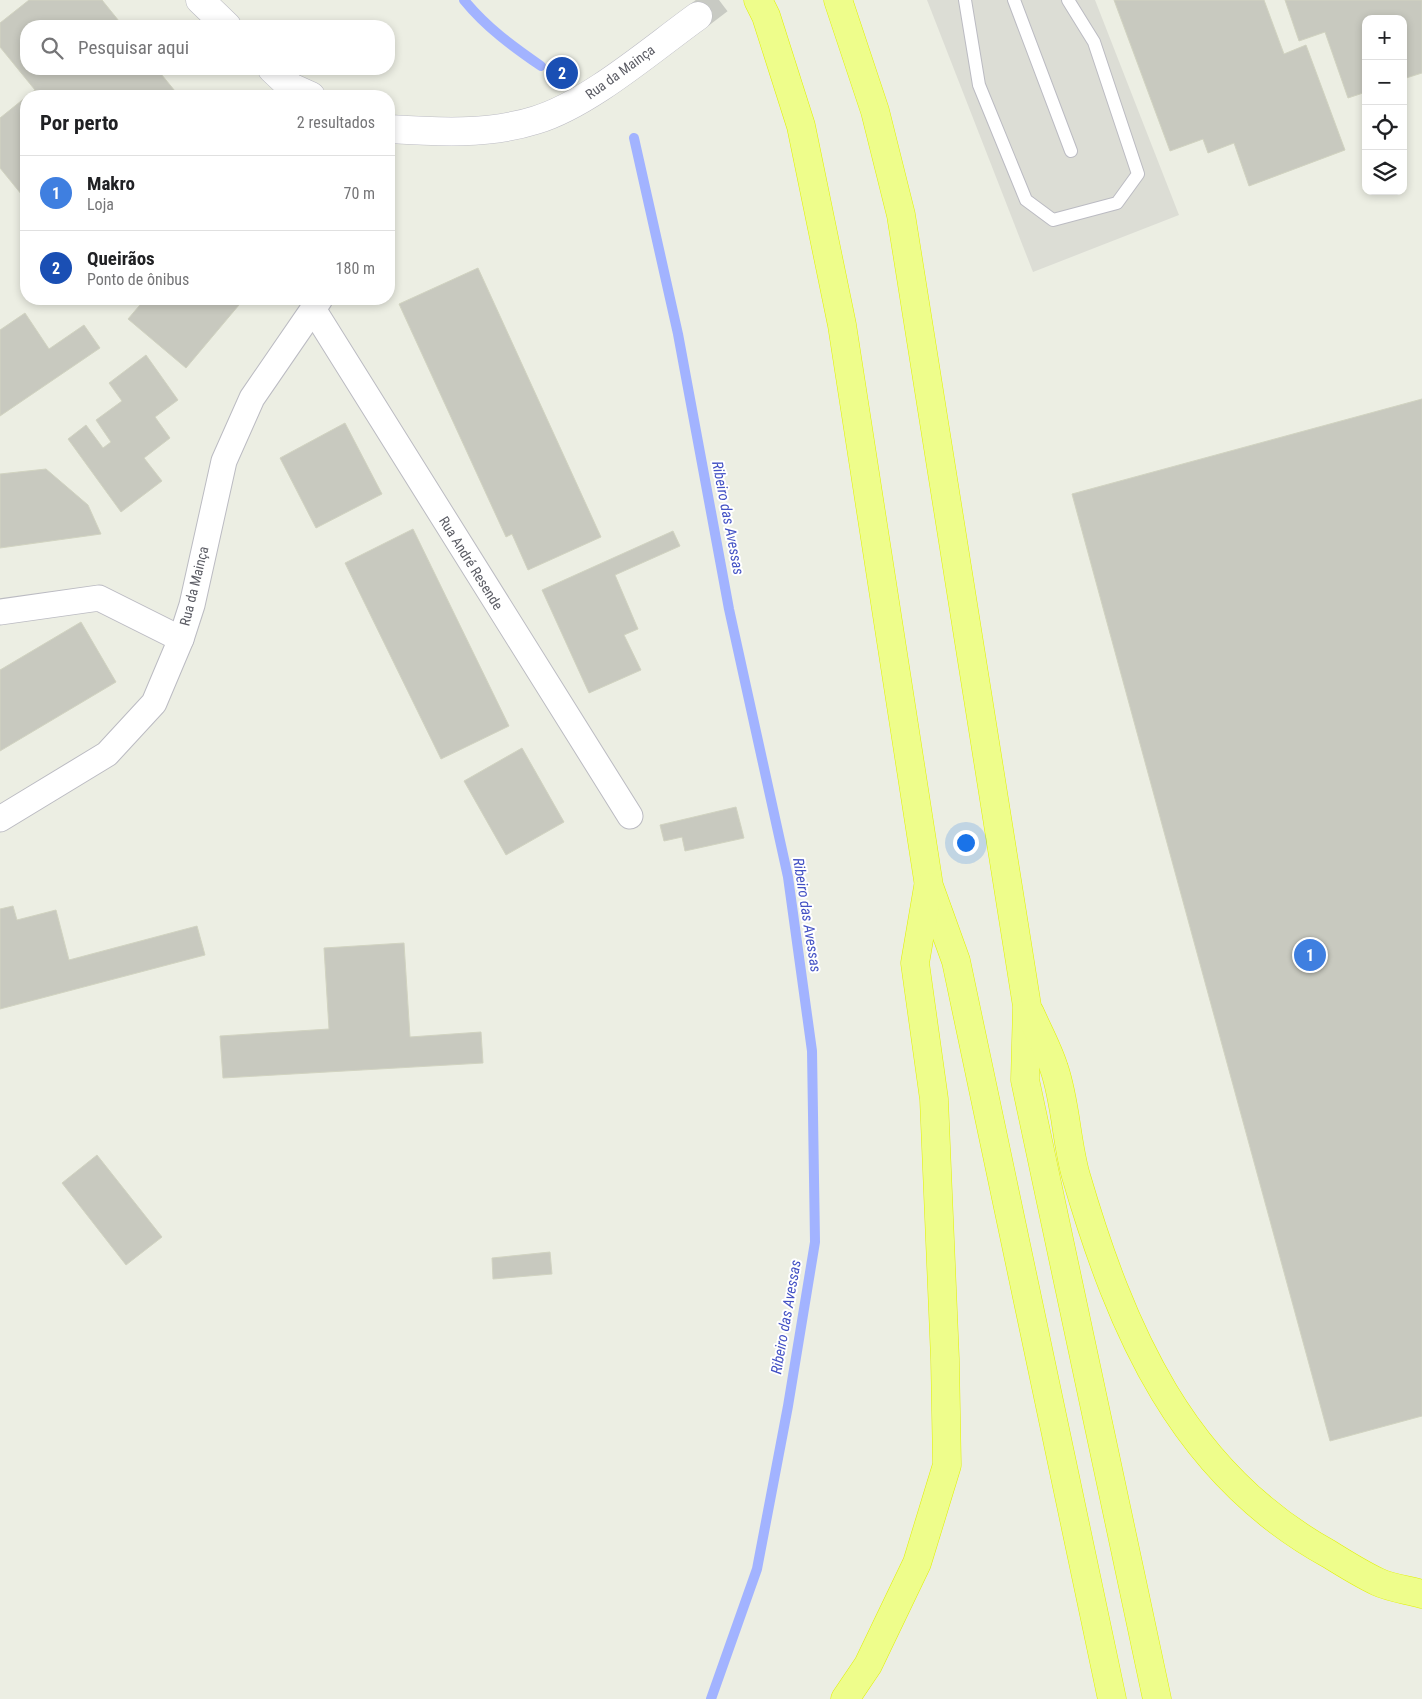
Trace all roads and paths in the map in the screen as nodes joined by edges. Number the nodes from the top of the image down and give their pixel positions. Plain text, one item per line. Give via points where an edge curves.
1 (200, 0) edge
2 (758, 0) edge
3 (838, 0) edge
4 (965, 0) edge
5 (1014, 0) edge
6 (1068, 0) edge
7 (698, 16) tunnel mouth
8 (221, 20) edge
9 (278, 75) edge
10 (298, 90) edge
11 (395, 129) edge
12 (1071, 151) dead end
13 (315, 305) edge
14 (317, 305) edge
15 (0, 612) edge
16 (181, 639) junction
17 (630, 816) dead end
18 (0, 819) edge
19 (929, 886) junction
20 (1027, 1006) junction
21 (1422, 1594) edge
22 (845, 1699) edge
23 (1112, 1699) edge
24 (1157, 1699) edge

1 - 8 street
2 - 19 highway via 801,126 848,365
3 - 20 highway via 875,111 901,215
4 - 6 lane via 979,86 1026,200 1053,220 1117,202 1138,174 1094,42
5 - 12 lane
7 - 11 street, Rua da Mainça via 584,99 536,120 491,129 432,132
9 - 10 street
13 - 16 street, Rua da Mainça via 252,398 224,461 192,605
14 - 17 street, Rua André Resende
15 - 16 street via 99,598
16 - 18 street, Rua da Mainça via 154,703 107,754
19 - 22 highway via 915,963 934,1099 945,1358 946,1466 917,1563 868,1665
19 - 23 highway via 956,961
20 - 21 highway via 1054,1069 1076,1174 1110,1282 1138,1346 1174,1411 1212,1460 1262,1510 1308,1543 1380,1583
20 - 24 highway via 1025,1080

